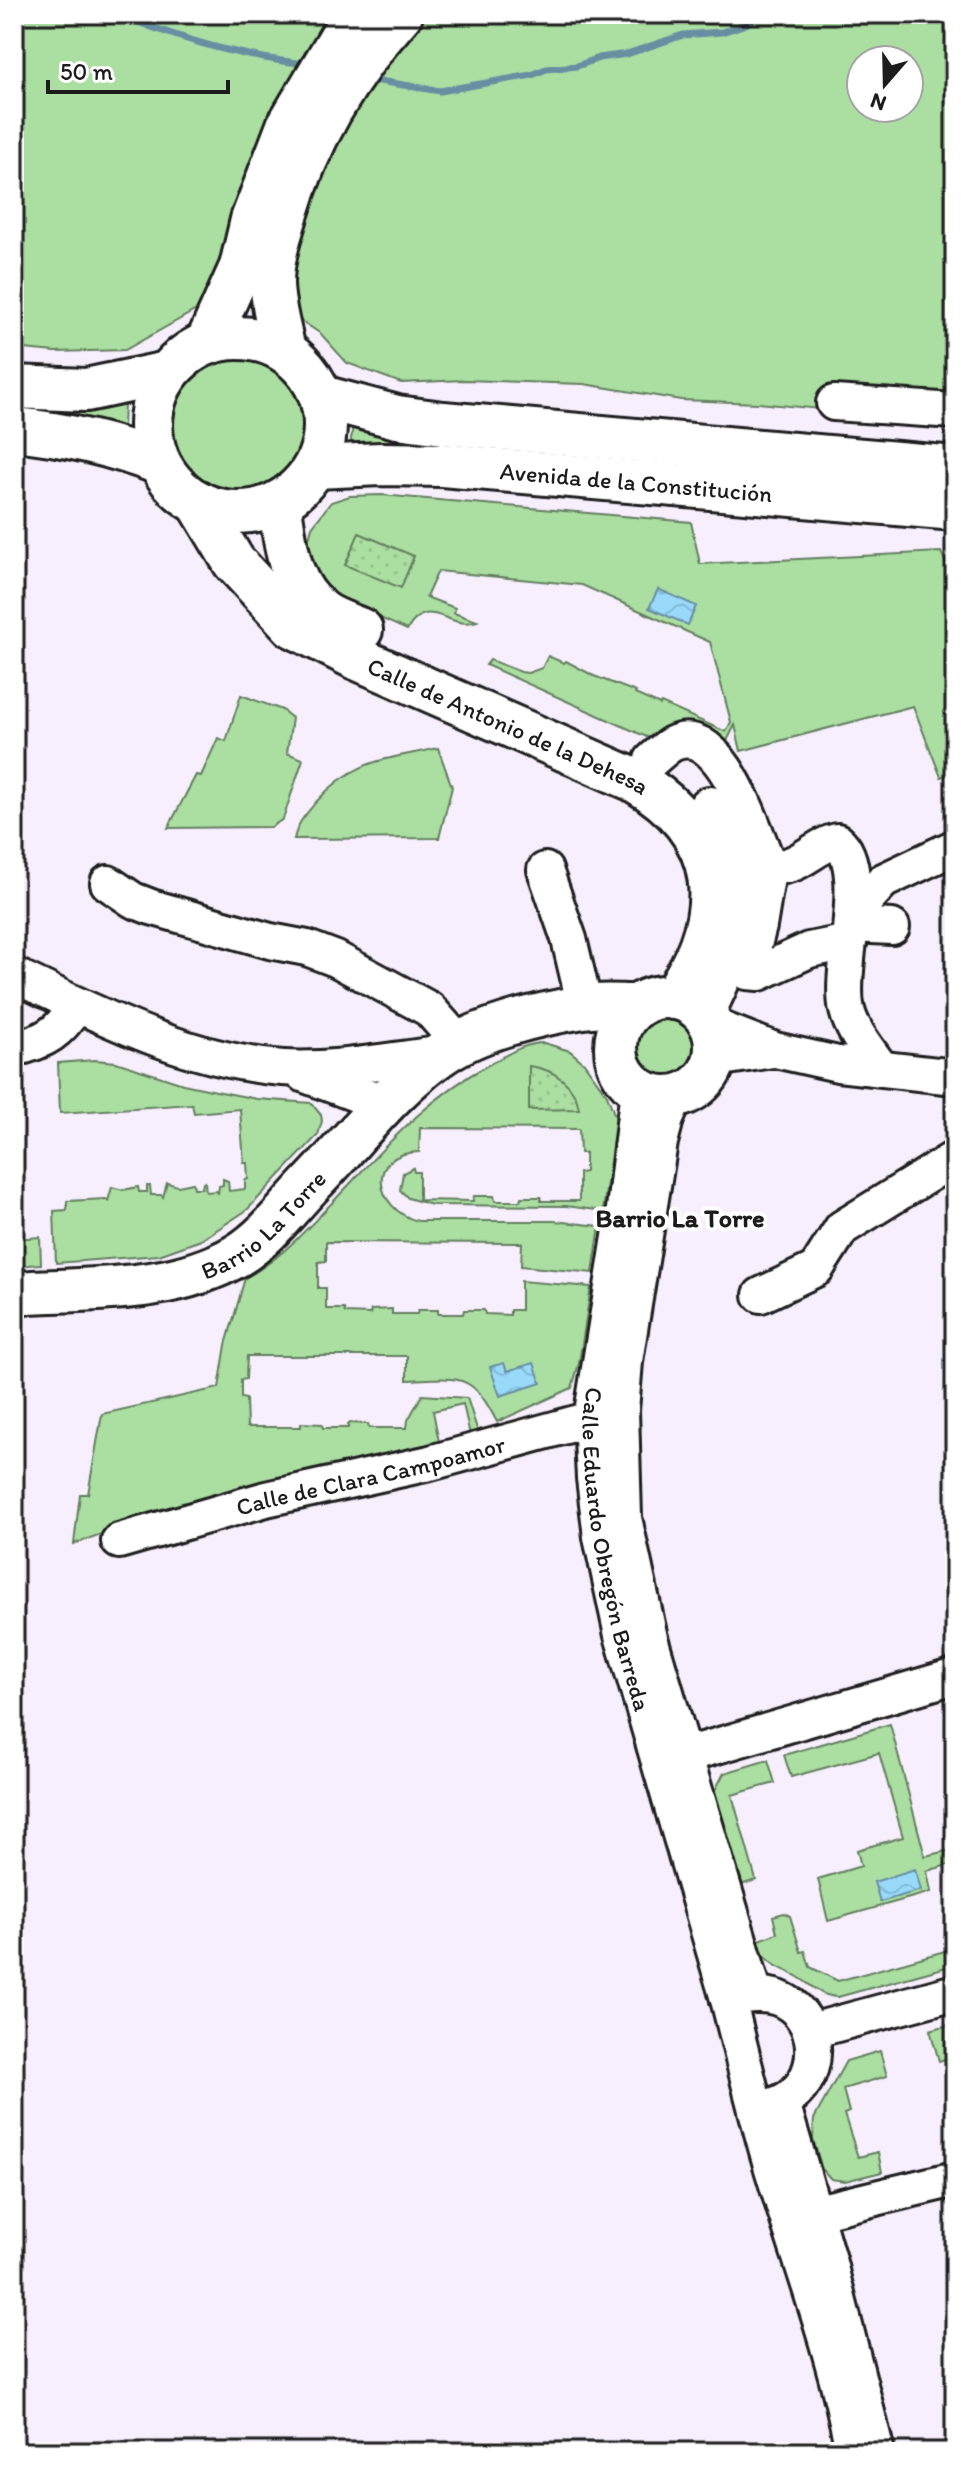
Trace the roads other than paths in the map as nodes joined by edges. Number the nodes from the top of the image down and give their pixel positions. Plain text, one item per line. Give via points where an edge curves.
1 (362, 14) edge
2 (401, 14) edge
3 (305, 126) junction
4 (207, 343) junction
5 (284, 350) junction
6 (167, 373) junction
7 (14, 387) edge
8 (322, 397) junction
9 (834, 403) dead end
10 (955, 411) edge
11 (14, 429) edge
12 (157, 462) junction
13 (315, 467) junction
14 (955, 468) edge
15 (198, 502) junction
16 (279, 502) junction
17 (955, 509) edge
18 (652, 760) junction
19 (955, 847) edge
20 (769, 865) junction
21 (108, 883) dead end
22 (542, 886) dead end
23 (851, 927) junction
24 (892, 927) dead end
25 (14, 975) edge
26 (77, 1005) junction
27 (585, 1007) junction
28 (688, 1020) junction
29 (516, 1022) junction
30 (615, 1047) junction
31 (450, 1048) junction
32 (14, 1049) edge
33 (881, 1068) junction
34 (327, 1072) junction
35 (955, 1077) edge
36 (657, 1093) junction
37 (390, 1099) junction
38 (344, 1150) junction
39 (955, 1158) edge
40 (14, 1293) edge
41 (761, 1295) dead end
42 (606, 1414) junction
43 (119, 1541) dead end
44 (955, 1676) edge
45 (686, 1755) junction
46 (955, 1992) edge
47 (742, 1997) junction
48 (811, 2031) junction
49 (770, 2107) junction
50 (955, 2179) edge
51 (802, 2215) junction
52 (853, 2452) edge
53 (877, 2452) edge

1 - 3 main road via 343,33
2 - 3 main road
3 - 4 main road via 252,220 241,267
3 - 5 main road via 301,170 276,248 272,284
4 - 5 main road via 256,339
4 - 6 main road via 181,357
5 - 8 main road via 310,373
6 - 7 main road via 86,390
6 - 12 main road via 155,398 151,425
8 - 13 main road via 326,434
8 - 14 main road, Avenida de la Constitución via 443,423
9 - 10 street
11 - 12 main road via 57,433
12 - 15 main road via 179,491
13 - 16 main road
13 - 17 main road, Avenida de la Constitución via 442,465
15 - 16 main road via 222,511 248,512
15 - 28 main road, Calle de Antonio de la Dehesa via 234,562 293,626 634,780 672,807 693,831 711,889
16 - 18 main road, Calle de Antonio de la Dehesa via 289,562 305,596 323,613
18 - 20 street via 680,742 693,742 711,754 738,789
18 - 28 main road, Calle de Antonio de la Dehesa via 708,806 736,864 736,934
19 - 23 street via 883,881
20 - 23 street via 778,868 801,861 837,841 849,863
20 - 23 street via 747,972 759,973
21 - 31 street via 151,907 336,959 429,1009
22 - 27 street via 569,939
23 - 24 street
23 - 33 street via 847,1010
25 - 26 street
26 - 32 street via 55,1034
26 - 34 street via 171,1043 243,1062
27 - 28 main road, Barrio La Torre
27 - 29 main road, Barrio La Torre
28 - 30 main road via 621,1024
28 - 33 street, Barrio La Torre via 775,1050
28 - 36 main road via 701,1083
29 - 30 main road, Barrio La Torre via 569,1026
29 - 31 main road, Barrio La Torre
30 - 36 main road via 621,1071
31 - 34 street
31 - 37 main road, Barrio La Torre
33 - 35 street, Barrio La Torre
34 - 37 street via 375,1082
34 - 38 street via 345,1117
36 - 42 street, Calle Eduardo Obregón Barreda via 623,1218
37 - 38 main road, Barrio La Torre
38 - 40 main road, Barrio La Torre via 255,1243 225,1261 183,1277 133,1286
39 - 41 street via 842,1228 816,1269
42 - 43 street, Calle de Clara Campoamor
42 - 45 street, Calle Eduardo Obregón Barreda via 633,1567
42 - 47 street, Calle Eduardo Obregón Barreda via 594,1478 609,1585
44 - 45 street
45 - 47 street, Calle Eduardo Obregón Barreda
46 - 48 street
47 - 48 street via 776,1997 799,2012
47 - 49 street
48 - 49 street via 810,2072 798,2091
49 - 51 street
50 - 51 street
51 - 52 street
51 - 53 street via 867,2405

